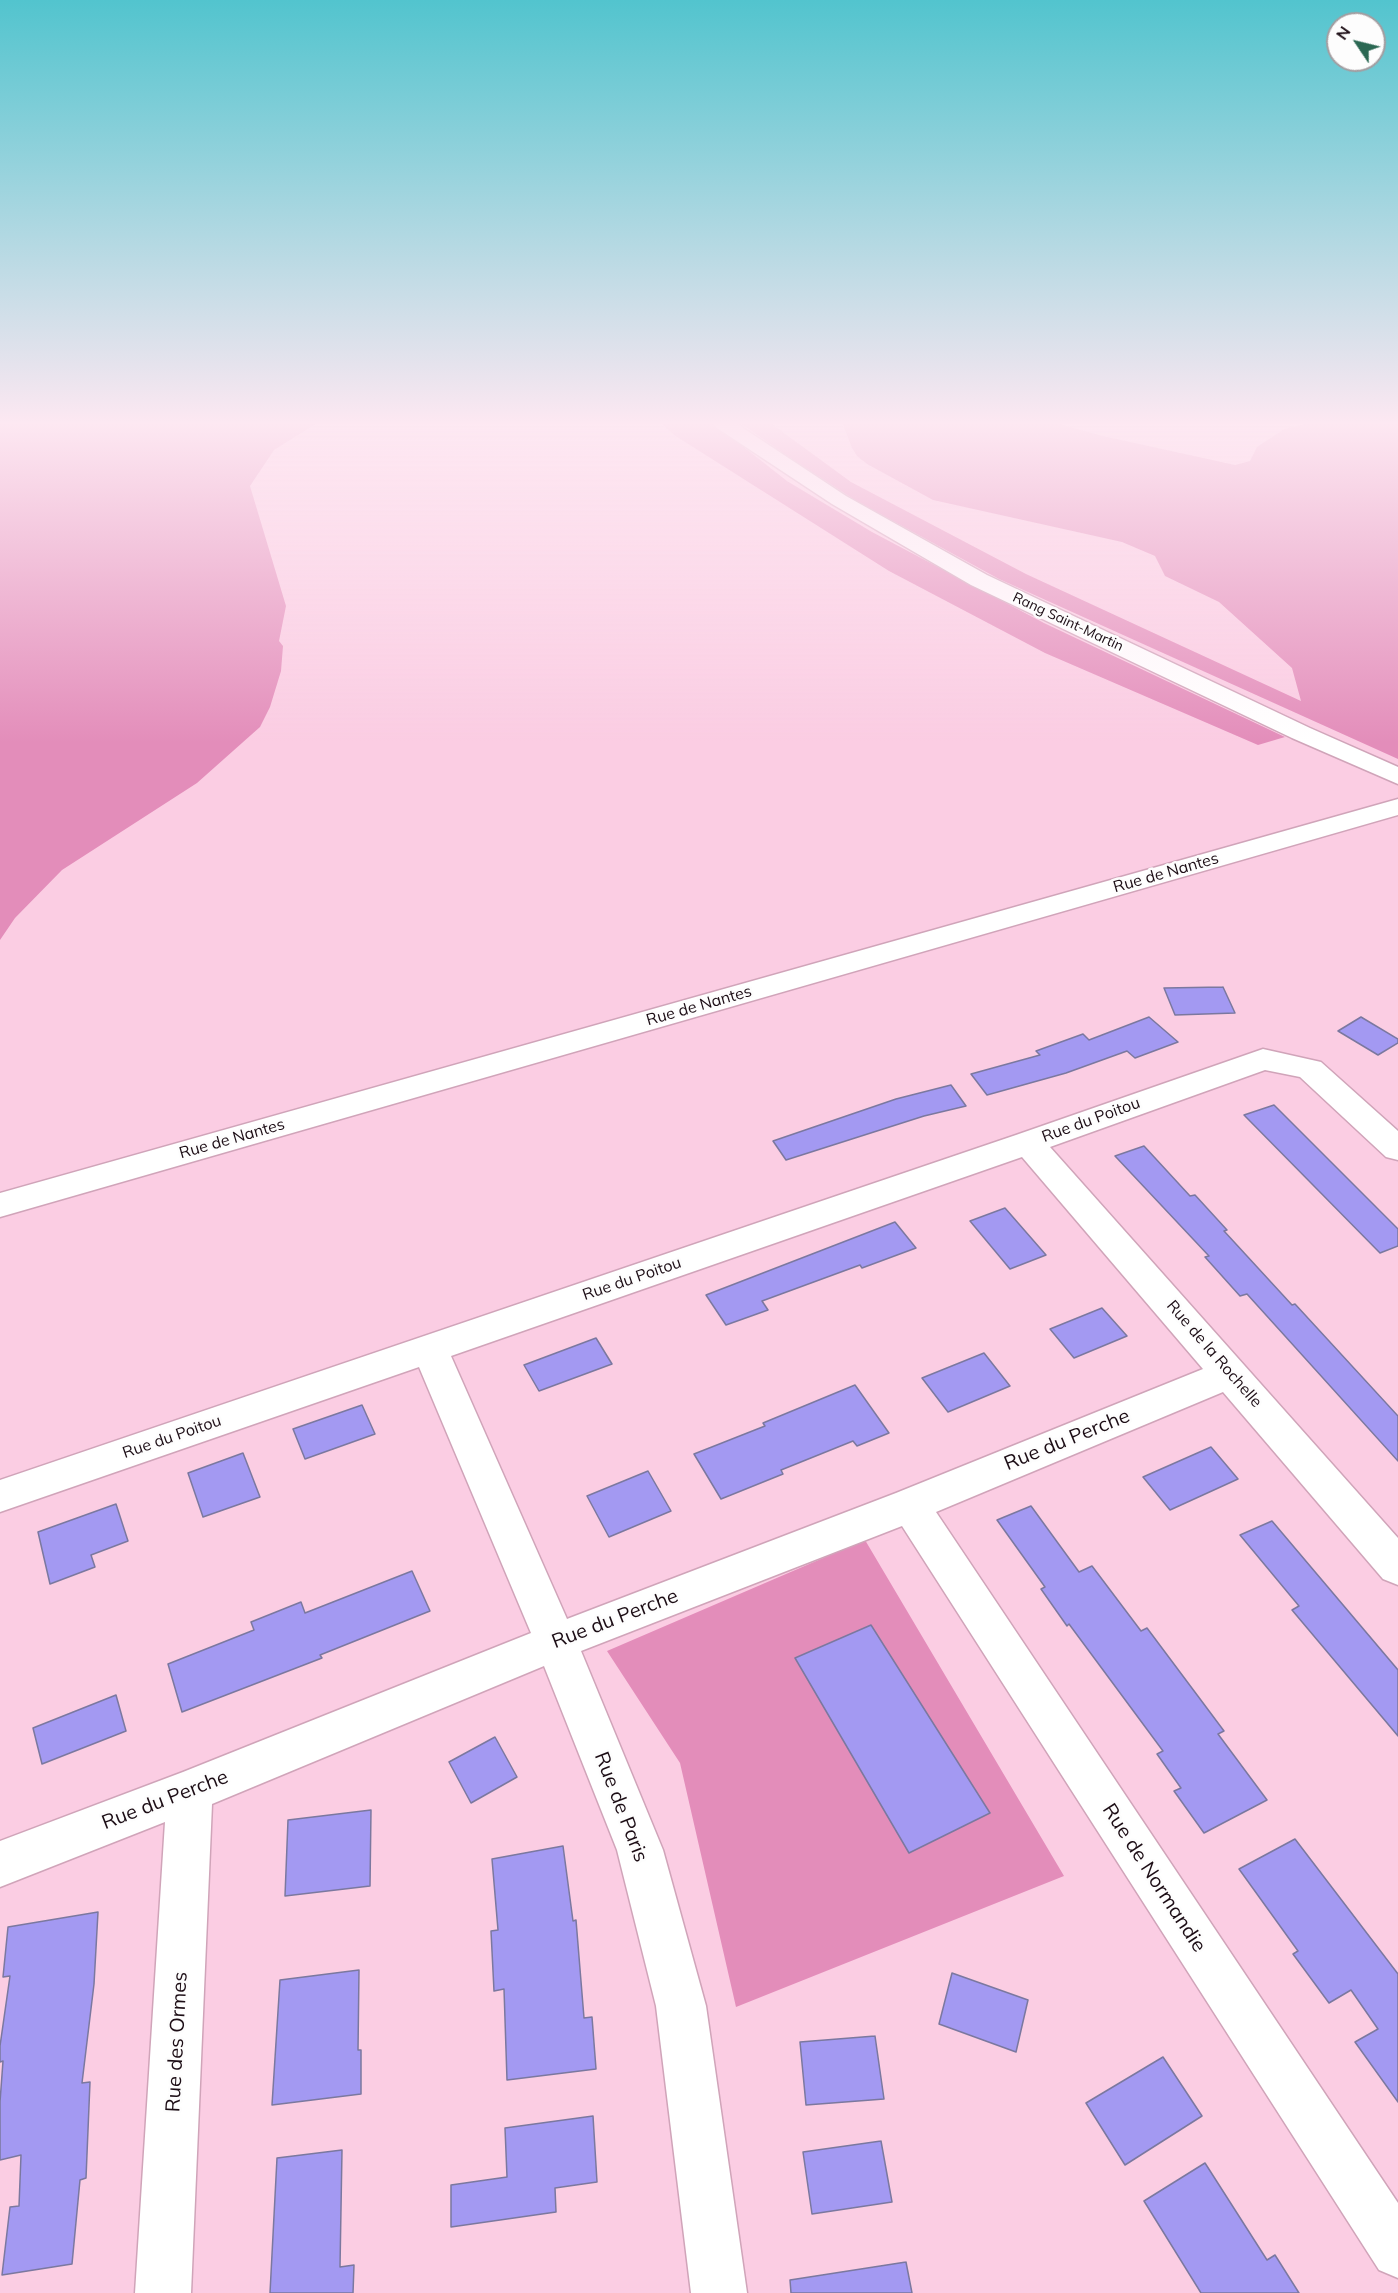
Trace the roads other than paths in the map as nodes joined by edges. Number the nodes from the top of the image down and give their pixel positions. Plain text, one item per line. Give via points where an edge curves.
1 (890, 529) edge
2 (1398, 776) edge
3 (1398, 807) edge
4 (1028, 1143) junction
5 (1398, 1149) edge
6 (0, 1205) edge
7 (429, 1348) junction
8 (1231, 1373) junction
9 (0, 1496) edge
10 (910, 1505) junction
11 (1398, 1568) edge
12 (556, 1641) junction
13 (190, 1791) junction
14 (0, 1864) edge
15 (1398, 2251) edge
16 (163, 2293) edge
17 (719, 2293) edge

1 - 2 street, Rang Saint-Martin via 979,580
3 - 6 street, Rue de Nantes
4 - 5 street, Rue du Poitou via 1263,1059 1310,1069
4 - 7 street, Rue du Poitou
4 - 8 street, Rue de la Rochelle
7 - 9 street, Rue du Poitou
7 - 12 street, Rue de Paris
8 - 10 street, Rue du Perche
8 - 11 street, Rue de la Rochelle
10 - 12 street, Rue du Perche
10 - 15 street, Rue de Normandie
12 - 13 street, Rue du Perche
12 - 17 street, Rue de Paris via 640,1850 681,2007
13 - 14 street, Rue du Perche
13 - 16 street, Rue des Ormes

